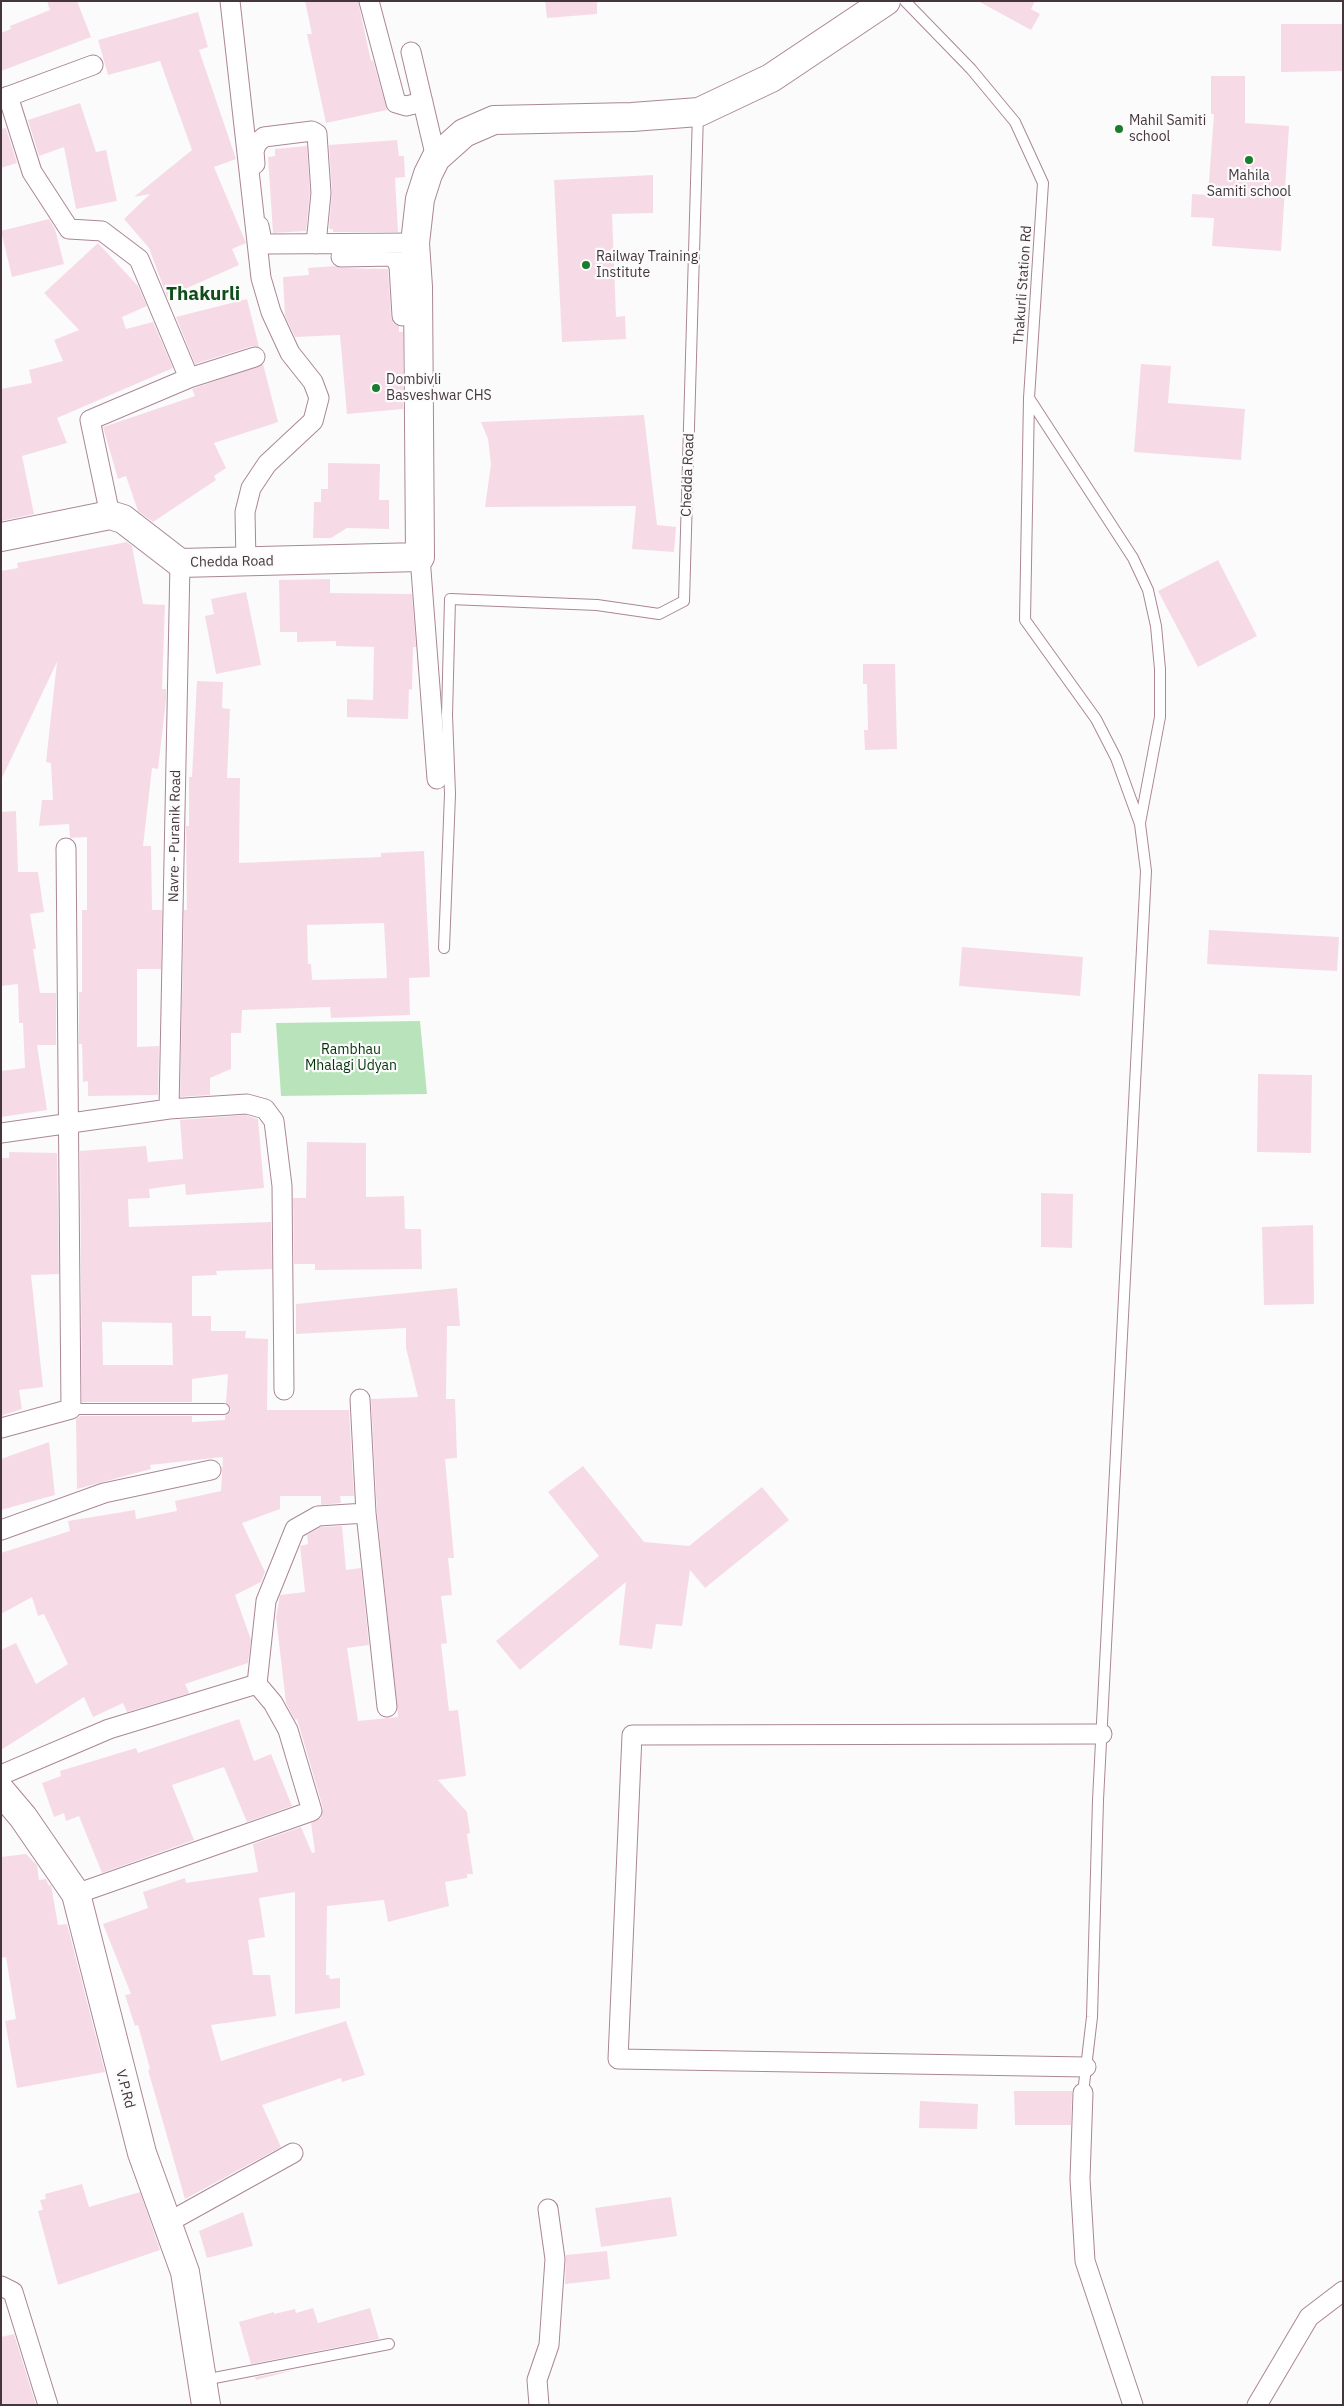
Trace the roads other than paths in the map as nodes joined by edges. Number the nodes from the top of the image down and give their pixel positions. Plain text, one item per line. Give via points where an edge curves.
1 (230, 1) edge
2 (369, 1) edge
3 (886, 1) edge
4 (905, 1) edge
5 (411, 52) dead end
6 (93, 65) dead end
7 (5, 98) edge
8 (423, 102) junction
9 (698, 112) junction
10 (436, 158) junction
11 (415, 243) junction
12 (316, 244) junction
13 (387, 249) junction
14 (341, 257) dead end
15 (409, 288) junction
16 (402, 316) dead end
17 (255, 357) dead end
18 (189, 378) junction
19 (1029, 398) junction
20 (110, 515) junction
21 (1, 537) edge
22 (420, 557) junction
23 (246, 562) junction
24 (180, 563) junction
25 (437, 779) dead end
26 (1140, 824) junction
27 (66, 848) dead end
28 (444, 948) dead end
29 (169, 1109) junction
30 (68, 1124) junction
31 (1, 1133) edge
32 (284, 1390) dead end
33 (360, 1398) dead end
34 (224, 1408) dead end
35 (71, 1410) junction
36 (1, 1428) edge
37 (211, 1470) dead end
38 (366, 1513) junction
39 (1, 1530) edge
40 (257, 1684) junction
41 (387, 1707) dead end
42 (1102, 1734) junction
43 (1, 1775) edge
44 (1, 1791) edge
45 (76, 1894) junction
46 (1086, 2067) junction
47 (1083, 2092) joint
48 (293, 2153) dead end
49 (548, 2209) dead end
50 (167, 2223) junction
51 (1, 2286) edge
52 (1343, 2291) edge
53 (389, 2344) dead end
54 (204, 2392) edge
55 (48, 2405) edge
56 (538, 2405) edge
57 (1133, 2405) edge
58 (1257, 2405) edge

1 - 23 street via 261,278 271,312 290,353 313,382 319,398 313,421 266,464 251,488 245,512
2 - 8 street via 396,103 406,106
3 - 9 street via 771,78
4 - 19 lane, Thakurli Station Rd via 1015,122 1043,183
5 - 8 street
6 - 7 street
7 - 18 street via 32,172 69,229 102,231 139,259
8 - 10 street
9 - 10 street via 494,120 464,133
9 - 28 lane, Chedda Road via 684,601 659,614 597,605 450,599 447,715 450,794
10 - 11 street via 420,199
11 - 13 street
11 - 15 street
12 - 12 street via 268,244 262,241 254,152 264,137 312,131 317,134 321,193
12 - 13 street
13 - 14 street
13 - 15 street via 398,260
15 - 16 street
15 - 22 street
17 - 18 street
18 - 20 street via 90,420
19 - 26 lane, Thakurli Station Rd via 1025,620 1096,719 1116,758
19 - 26 lane via 1133,558 1148,590 1157,635 1160,717
20 - 21 street
20 - 24 street, Chedda Road via 123,519
22 - 23 street, Chedda Road
22 - 25 street
23 - 24 street, Chedda Road
24 - 29 street, Navre - Puranik Road
26 - 42 lane via 1146,871
27 - 30 street
29 - 30 street
29 - 32 street via 247,1104 265,1109 274,1121 282,1186
30 - 31 street
30 - 35 street
33 - 38 street
34 - 35 lane
35 - 36 street
37 - 39 street via 104,1493
38 - 40 street via 318,1516 295,1529 266,1601
38 - 41 street
40 - 43 street via 110,1729
40 - 45 street via 274,1703 288,1730 312,1811
42 - 46 lane via 1092,2017
42 - 46 street via 632,1735 618,2059
44 - 45 street, V.P.Rd
45 - 50 street, V.P.Rd via 142,2153
46 - 47 lane
47 - 57 street via 1080,2179 1086,2261
48 - 50 street
49 - 56 street via 555,2260 549,2345 537,2380
50 - 54 street, V.P.Rd via 185,2272
51 - 55 street via 12,2292
52 - 58 street via 1309,2317
53 - 54 lane

